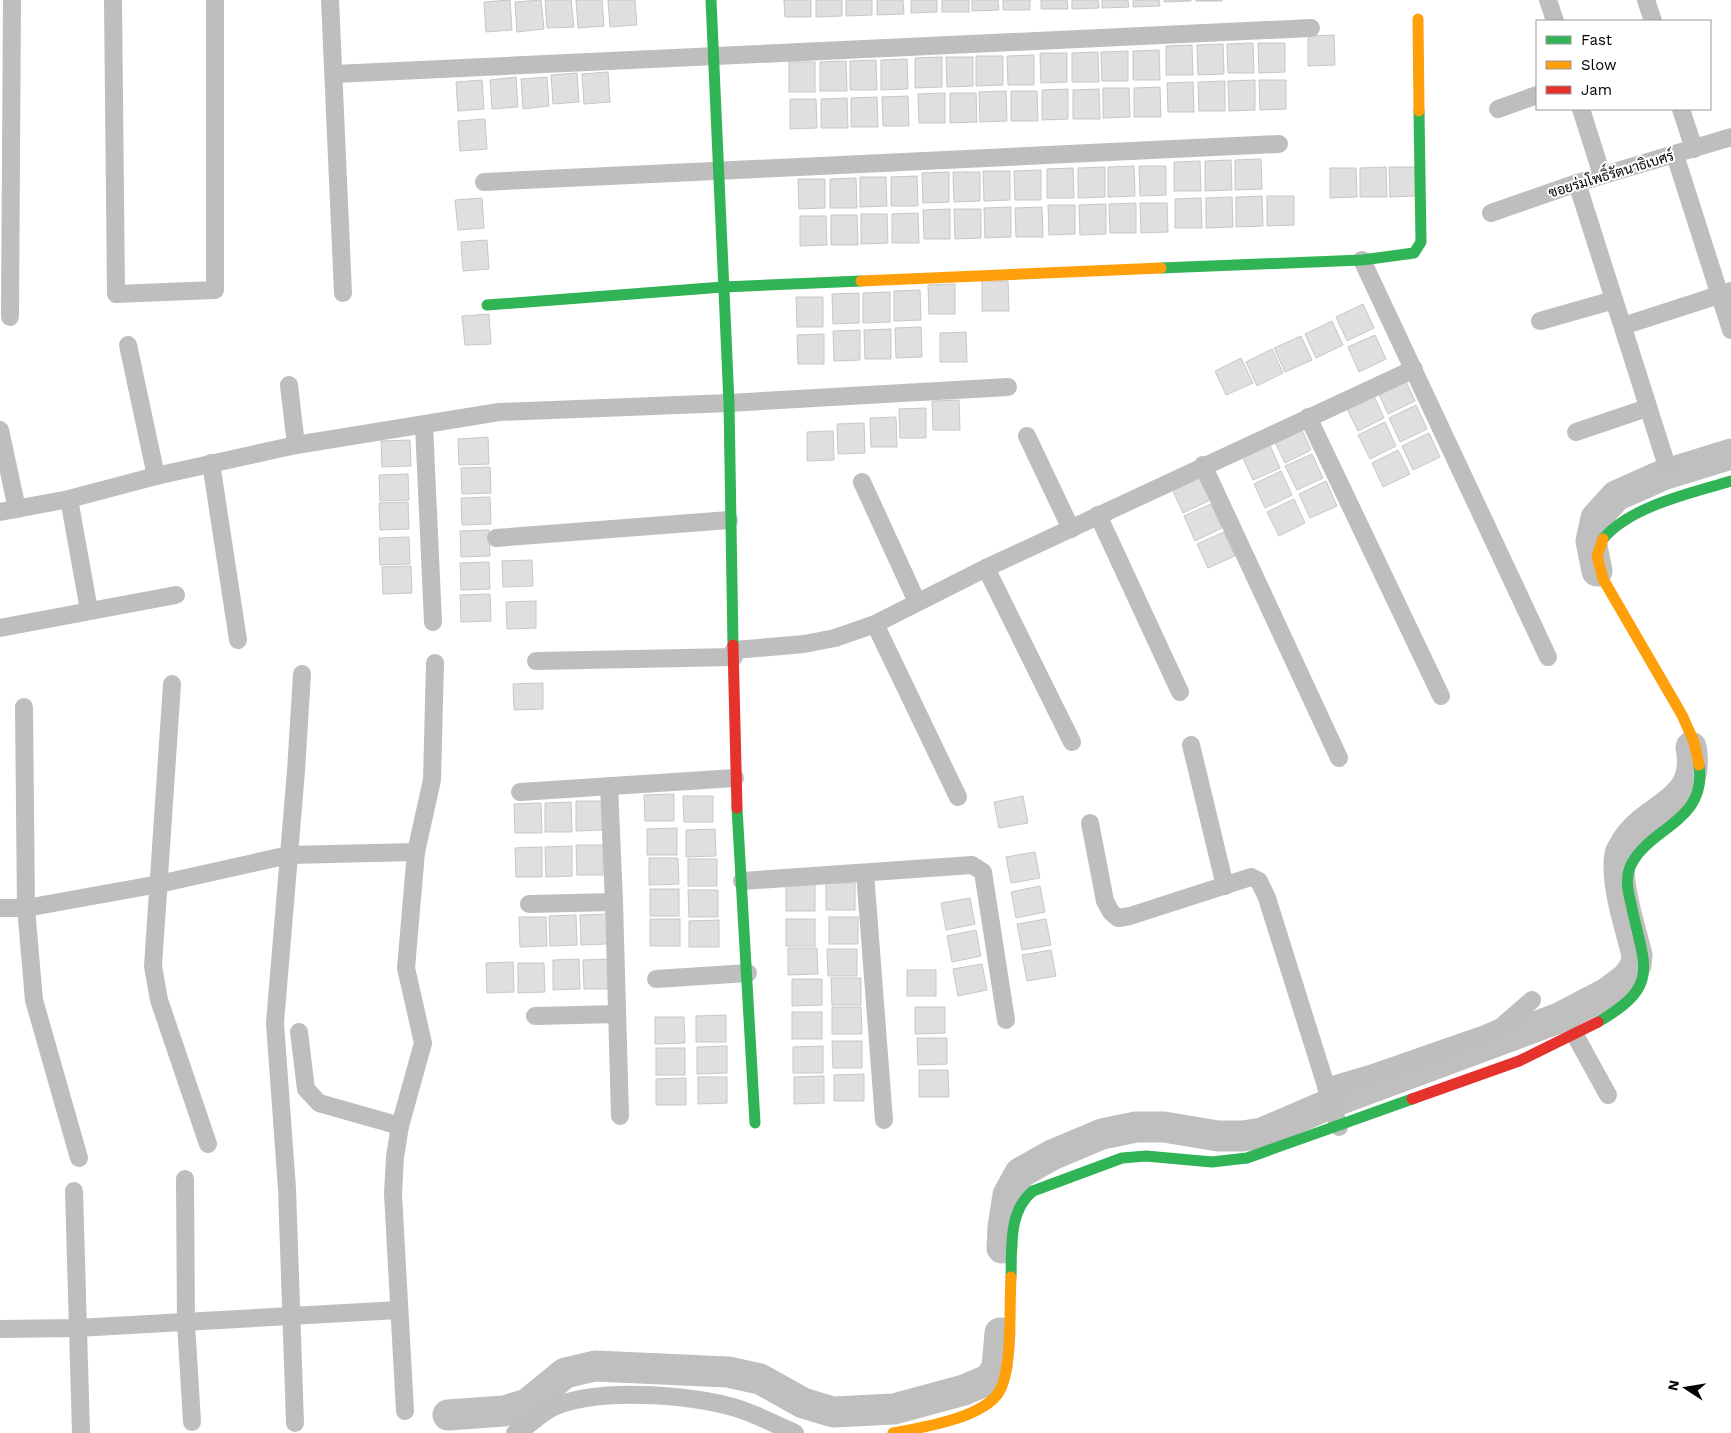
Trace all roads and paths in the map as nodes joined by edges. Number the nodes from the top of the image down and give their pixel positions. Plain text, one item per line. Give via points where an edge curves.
1 (12, 0) edge
2 (113, 0) edge
3 (216, 0) edge
4 (330, 0) edge
5 (710, 0) edge
6 (1548, 0) edge
7 (1646, 0) edge
8 (1418, 19) dead end
9 (1555, 20) edge
10 (1653, 20) edge
11 (1311, 28) dead end
12 (713, 57) junction
13 (334, 74) junction
14 (1536, 95) edge
15 (1498, 108) dead end
16 (1581, 110) edge
17 (1681, 110) edge
18 (1731, 137) edge
19 (1279, 144) dead end
20 (1694, 149) junction
21 (1675, 155) junction
22 (718, 171) junction
23 (1602, 175) junction
24 (484, 182) dead end
25 (1577, 183) junction
26 (1491, 213) dead end
27 (1362, 260) junction
28 (723, 287) junction
29 (344, 293) dead end
30 (1726, 293) edge
31 (1614, 300) junction
32 (487, 305) dead end
33 (10, 317) dead end
34 (1540, 321) dead end
35 (1623, 326) junction
36 (1731, 330) edge
37 (128, 346) dead end
38 (1414, 369) junction
39 (290, 385) dead end
40 (1008, 387) dead end
41 (729, 403) junction
42 (1646, 408) junction
43 (1308, 417) junction
44 (424, 424) junction
45 (0, 430) edge
46 (1576, 432) dead end
47 (1027, 436) dead end
48 (296, 445) junction
49 (1666, 462) dead end
50 (211, 463) junction
51 (1203, 465) junction
52 (156, 476) junction
53 (862, 482) dead end
54 (1731, 482) edge
55 (69, 499) junction
56 (8, 511) edge
57 (1098, 515) junction
58 (729, 520) junction
59 (1071, 529) junction
60 (496, 538) dead end
61 (986, 568) junction
62 (176, 595) dead end
63 (917, 602) junction
64 (89, 610) junction
65 (433, 622) dead end
66 (875, 624) junction
67 (0, 628) edge
68 (238, 640) dead end
69 (734, 654) junction
70 (1548, 656) dead end
71 (536, 661) dead end
72 (435, 663) dead end
73 (302, 674) dead end
74 (172, 684) dead end
75 (1180, 692) dead end
76 (1440, 696) dead end
77 (24, 707) dead end
78 (1072, 742) dead end
79 (1191, 745) dead end
80 (1339, 758) dead end
81 (735, 778) junction
82 (609, 786) junction
83 (520, 792) dead end
84 (958, 797) dead end
85 (1090, 823) dead end
86 (416, 852) junction
87 (289, 855) junction
88 (865, 873) junction
89 (742, 881) junction
90 (159, 884) junction
91 (1225, 886) junction
92 (614, 902) junction
93 (529, 904) dead end
94 (0, 908) edge
95 (26, 908) junction
96 (748, 972) junction
97 (656, 979) dead end
98 (1532, 1000) dead end
99 (617, 1014) junction
100 (535, 1016) dead end
101 (1006, 1020) dead end
102 (299, 1032) dead end
103 (1575, 1035) junction
104 (1326, 1089) junction
105 (1608, 1095) dead end
106 (620, 1116) dead end
107 (884, 1120) dead end
108 (1336, 1121) junction
109 (755, 1122) dead end
110 (400, 1126) junction
111 (208, 1144) dead end
112 (79, 1158) dead end
113 (185, 1179) dead end
114 (74, 1190) dead end
115 (399, 1310) junction
116 (290, 1317) junction
117 (186, 1322) junction
118 (76, 1328) junction
119 (0, 1329) edge
120 (405, 1411) dead end
121 (192, 1422) dead end
122 (296, 1423) dead end
123 (80, 1433) edge
124 (515, 1433) edge
125 (795, 1433) edge
126 (894, 1433) edge

1 - 33 street
2 - 3 street via 116,294 214,290
4 - 13 street
5 - 12 street
6 - 9 street
7 - 10 street
8 - 27 street via 1421,242 1414,253
11 - 12 street
12 - 13 street
12 - 22 street
13 - 29 street
14 - 15 street
16 - 23 street
17 - 20 street
18 - 20 street, ซอยร่มโพธิ์รัตนาธิเบศร์
19 - 22 street
20 - 21 street, ซอยร่มโพธิ์รัตนาธิเบศร์
21 - 23 street, ซอยร่มโพธิ์รัตนาธิเบศร์
21 - 30 street
22 - 24 street
22 - 28 street
23 - 25 street, ซอยร่มโพธิ์รัตนาธิเบศร์
25 - 26 street, ซอยร่มโพธิ์รัตนาธิเบศร์
25 - 31 street
27 - 28 street
27 - 38 street
28 - 32 street
28 - 41 street
30 - 35 street
30 - 36 street
31 - 34 street
31 - 35 street
35 - 42 street
37 - 52 street
38 - 43 street
38 - 70 street
39 - 48 street
40 - 41 street
41 - 44 street via 499,412
41 - 58 street
42 - 46 street
42 - 49 street
43 - 51 street
43 - 76 street
44 - 48 street
44 - 65 street
45 - 56 street
47 - 59 street
48 - 50 street
50 - 52 street
50 - 68 street
51 - 57 street
51 - 80 street
52 - 55 street
53 - 63 street
54 - 103 street via 1670,500 1630,518 1612,529 1601,541 1598,551 1597,562 1603,579 1678,706 1693,741 1700,767 1700,787 1684,816 1636,854 1629,867 1626,881 1645,971 1639,991 1620,1009
55 - 56 street
55 - 64 street
57 - 59 street
57 - 75 street
58 - 60 street
58 - 69 street
59 - 61 street
61 - 63 street
61 - 78 street
62 - 64 street
63 - 66 street
64 - 67 street
66 - 69 street via 835,638
66 - 84 street
69 - 71 street
69 - 81 street
72 - 86 street via 432,780
73 - 87 street
74 - 90 street
77 - 95 street
79 - 91 street
81 - 82 street
81 - 89 street
82 - 83 street
82 - 92 street
85 - 91 street via 1105,901 1118,918
86 - 87 street
86 - 110 street via 406,968 423,1043
87 - 90 street
87 - 116 street via 275,1023 287,1189
88 - 89 street
88 - 101 street via 972,865 983,872
88 - 107 street
89 - 96 street
90 - 95 street
90 - 111 street via 153,966 159,1000
91 - 104 street via 1251,877 1263,887
92 - 93 street
92 - 99 street
94 - 95 street
95 - 112 street via 34,1000
96 - 97 street
96 - 109 street
98 - 104 street via 1501,1027 1485,1034
99 - 100 street
99 - 106 street
102 - 110 street via 306,1088 311,1097 319,1103
103 - 105 street
103 - 108 street via 1519,1061
104 - 108 street
108 - 126 street via 1247,1158 1225,1162 1146,1156 1122,1158 1033,1191 1024,1198 1013,1224 1008,1361 998,1394 988,1405 971,1413
110 - 115 street via 393,1194
113 - 117 street
114 - 118 street
115 - 116 street
115 - 120 street
116 - 117 street
116 - 122 street
117 - 118 street
117 - 121 street
118 - 119 street
118 - 123 street
124 - 125 street via 553,1407 577,1398 617,1395 715,1402 750,1412

